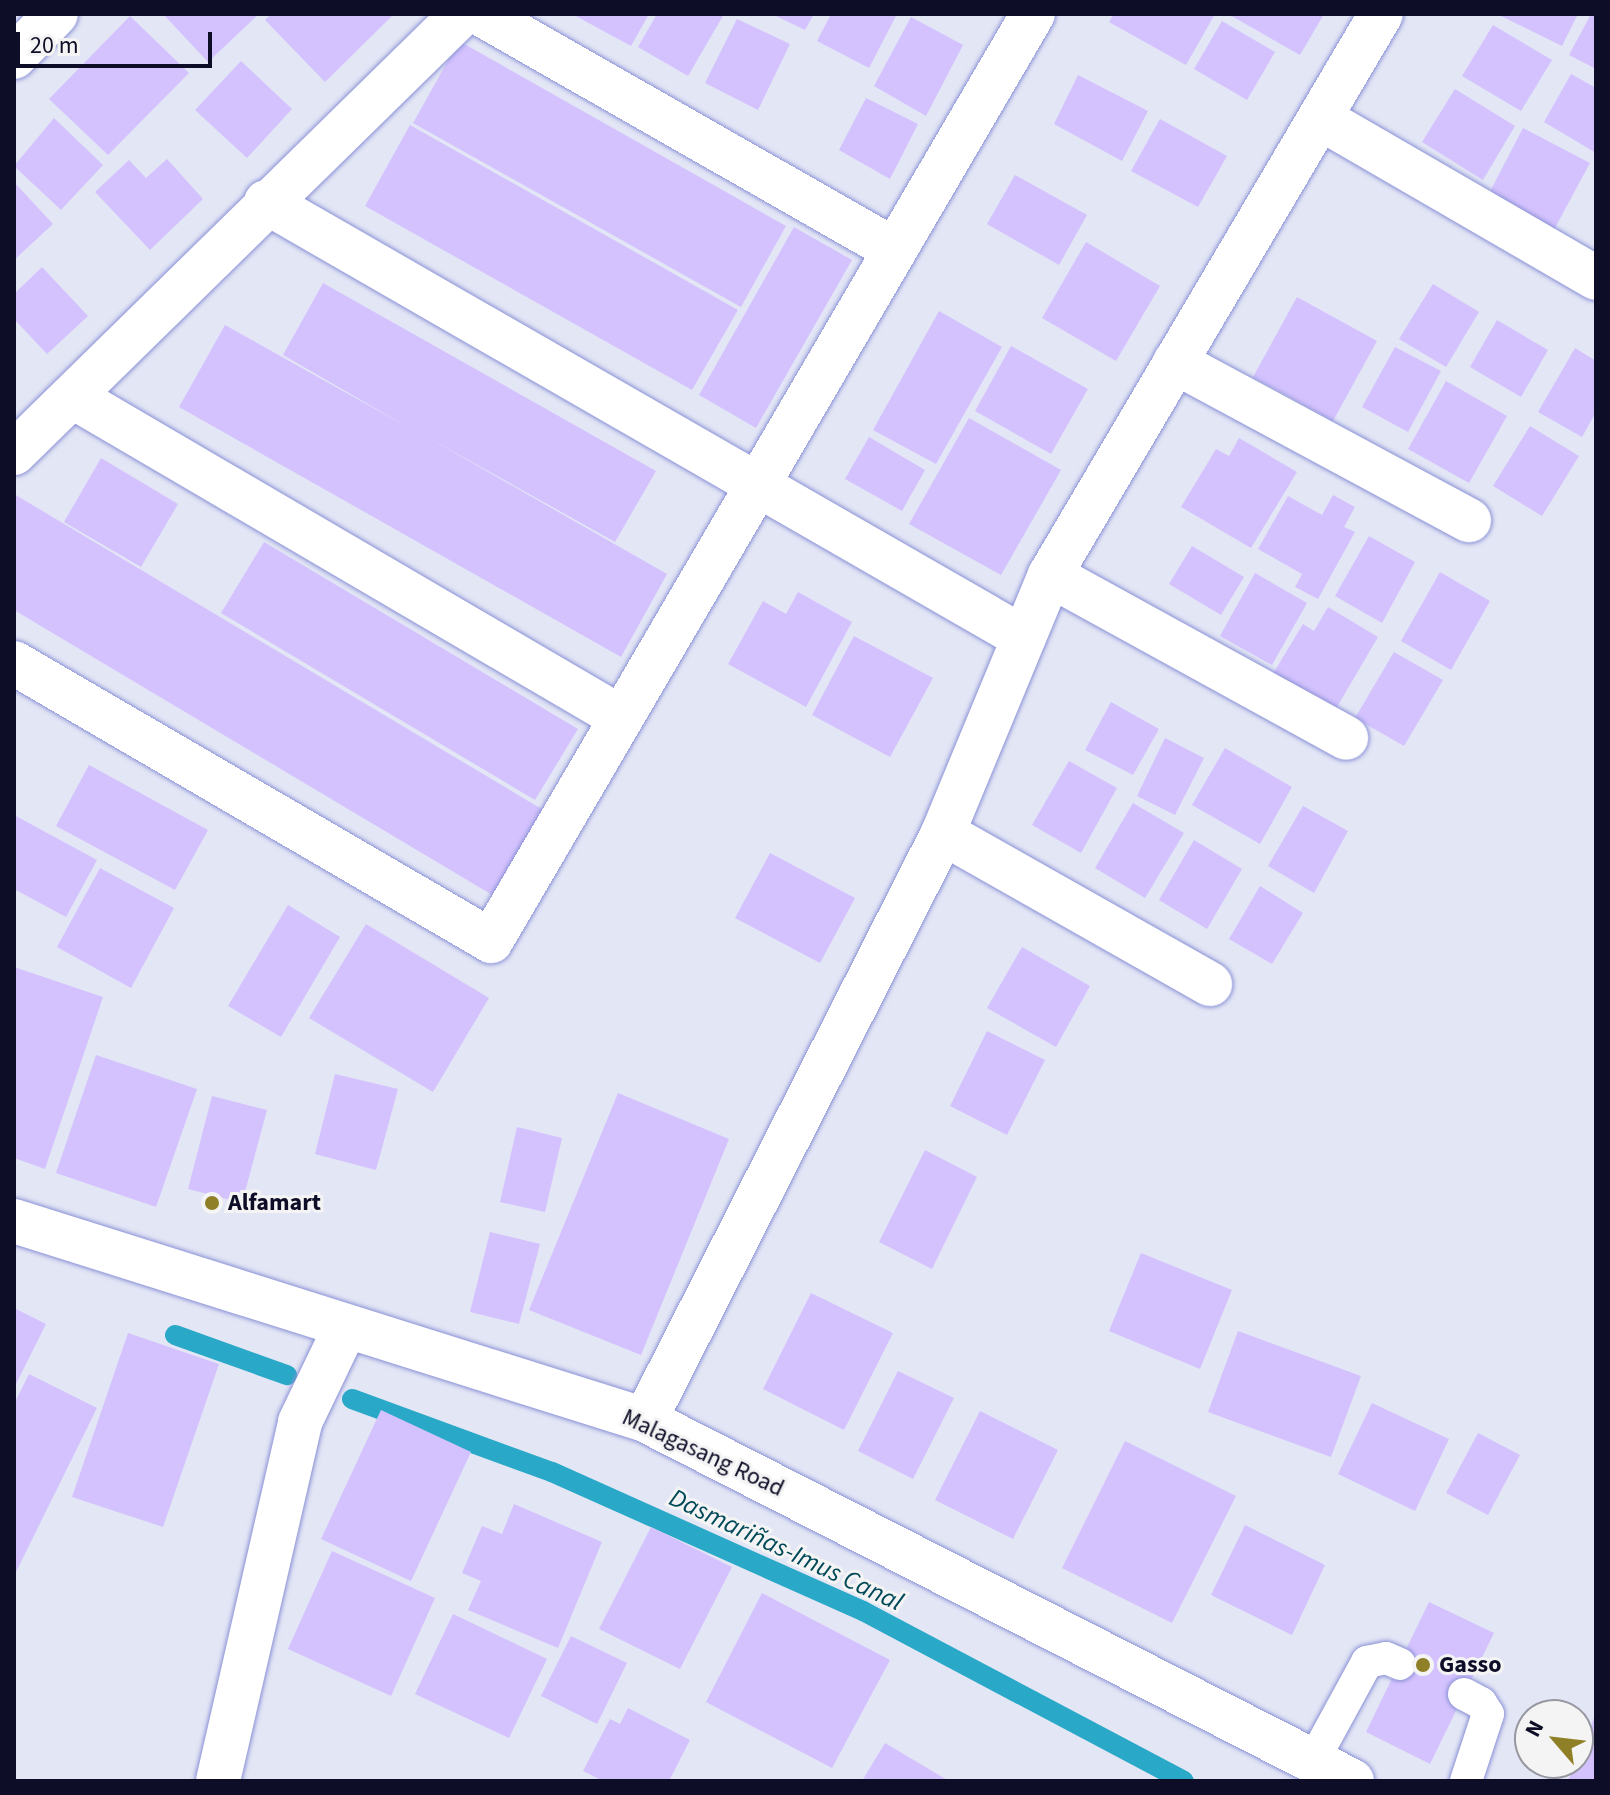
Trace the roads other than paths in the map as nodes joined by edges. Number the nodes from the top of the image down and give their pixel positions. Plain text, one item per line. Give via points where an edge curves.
1 (56, 14) edge
2 (462, 14) edge
3 (481, 14) edge
4 (1381, 14) edge
5 (1013, 21) edge
6 (14, 57) edge
7 (1320, 118) junction
8 (266, 202) junction
9 (892, 248) junction
10 (1590, 261) edge
11 (1175, 362) junction
12 (75, 398) junction
13 (14, 453) edge
14 (761, 486) junction
15 (1469, 520) dead end
16 (1050, 575) junction
17 (1024, 638) junction
18 (14, 663) edge
19 (618, 716) junction
20 (1346, 738) dead end
21 (943, 833) junction
22 (1210, 984) dead end
23 (14, 1221) edge
24 (346, 1326) junction
25 (645, 1420) junction
26 (1400, 1664) dead end
27 (1464, 1694) dead end
28 (1313, 1761) junction
29 (218, 1781) edge
30 (1352, 1781) edge
31 (1466, 1781) edge

1 - 6 street
2 - 8 street
3 - 9 street
4 - 7 street
5 - 9 street
7 - 10 street
7 - 11 street
8 - 12 street
8 - 14 street
9 - 14 street
11 - 15 street
11 - 16 street
12 - 13 street
12 - 19 street
14 - 17 street
14 - 19 street
16 - 17 street
16 - 20 street
17 - 21 street
18 - 19 street via 491,941
21 - 22 street
21 - 25 street
23 - 24 street, Malagasang Road
24 - 25 street, Malagasang Road
24 - 29 street via 300,1422
25 - 28 street, Malagasang Road
26 - 28 lane via 1386,1658 1367,1662
27 - 31 lane via 1488,1714
28 - 30 street, Malagasang Road

